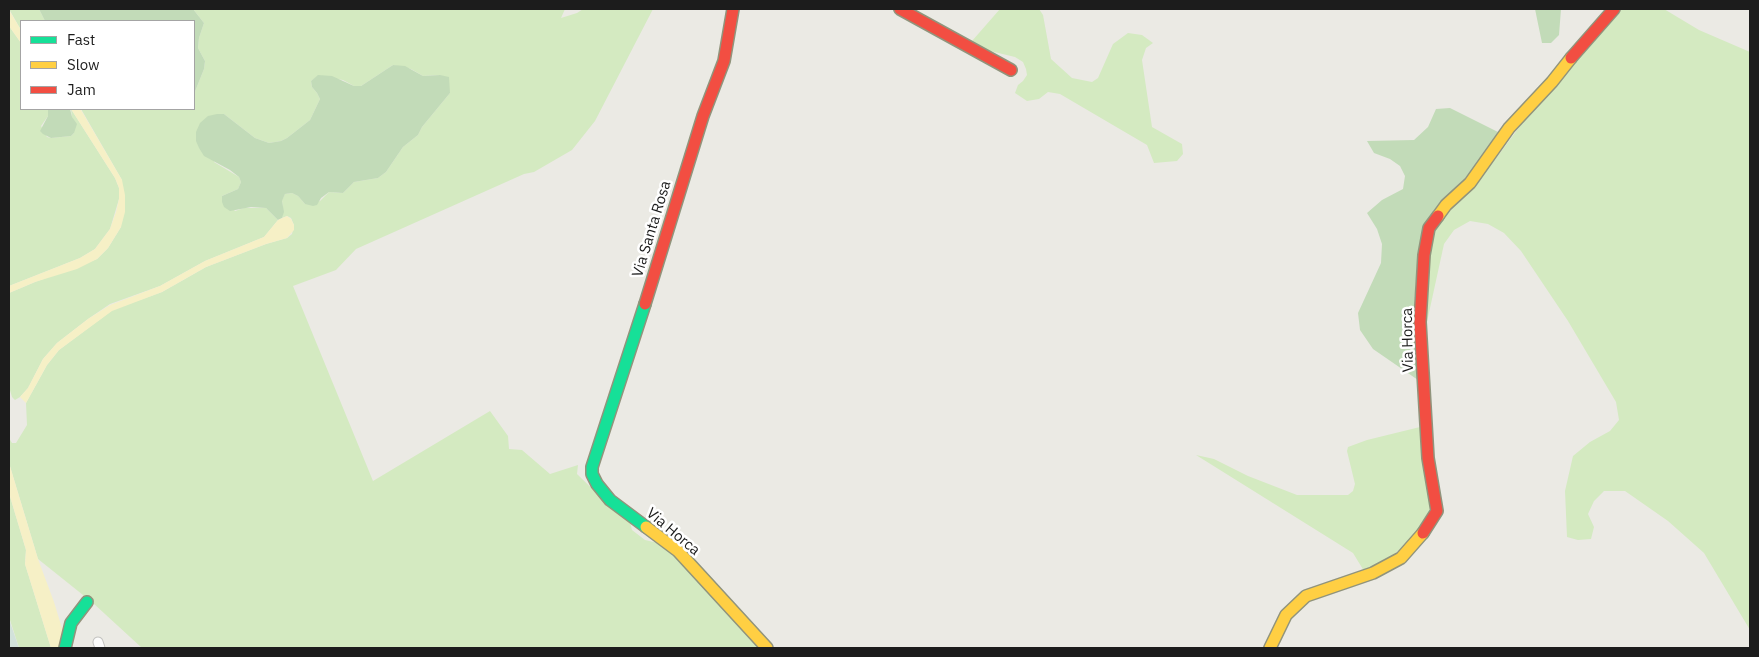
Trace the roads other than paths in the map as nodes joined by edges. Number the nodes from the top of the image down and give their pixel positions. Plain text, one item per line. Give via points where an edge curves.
1 (733, 9) edge
2 (900, 9) edge
3 (1614, 9) edge
4 (1012, 70) dead end
5 (595, 458) joint
6 (86, 602) dead end
7 (65, 648) edge
8 (767, 648) edge
9 (1270, 648) edge

1 - 5 street, Via Santa Rosa via 724,61 703,116
2 - 4 street
3 - 9 street, Via Horca via 1509,128 1470,182 1446,205 1429,228 1420,322 1428,458 1437,511 1401,558 1373,572 1306,596 1286,615
5 - 8 street, Via Horca via 592,474 610,500 678,551
6 - 7 street via 71,623

